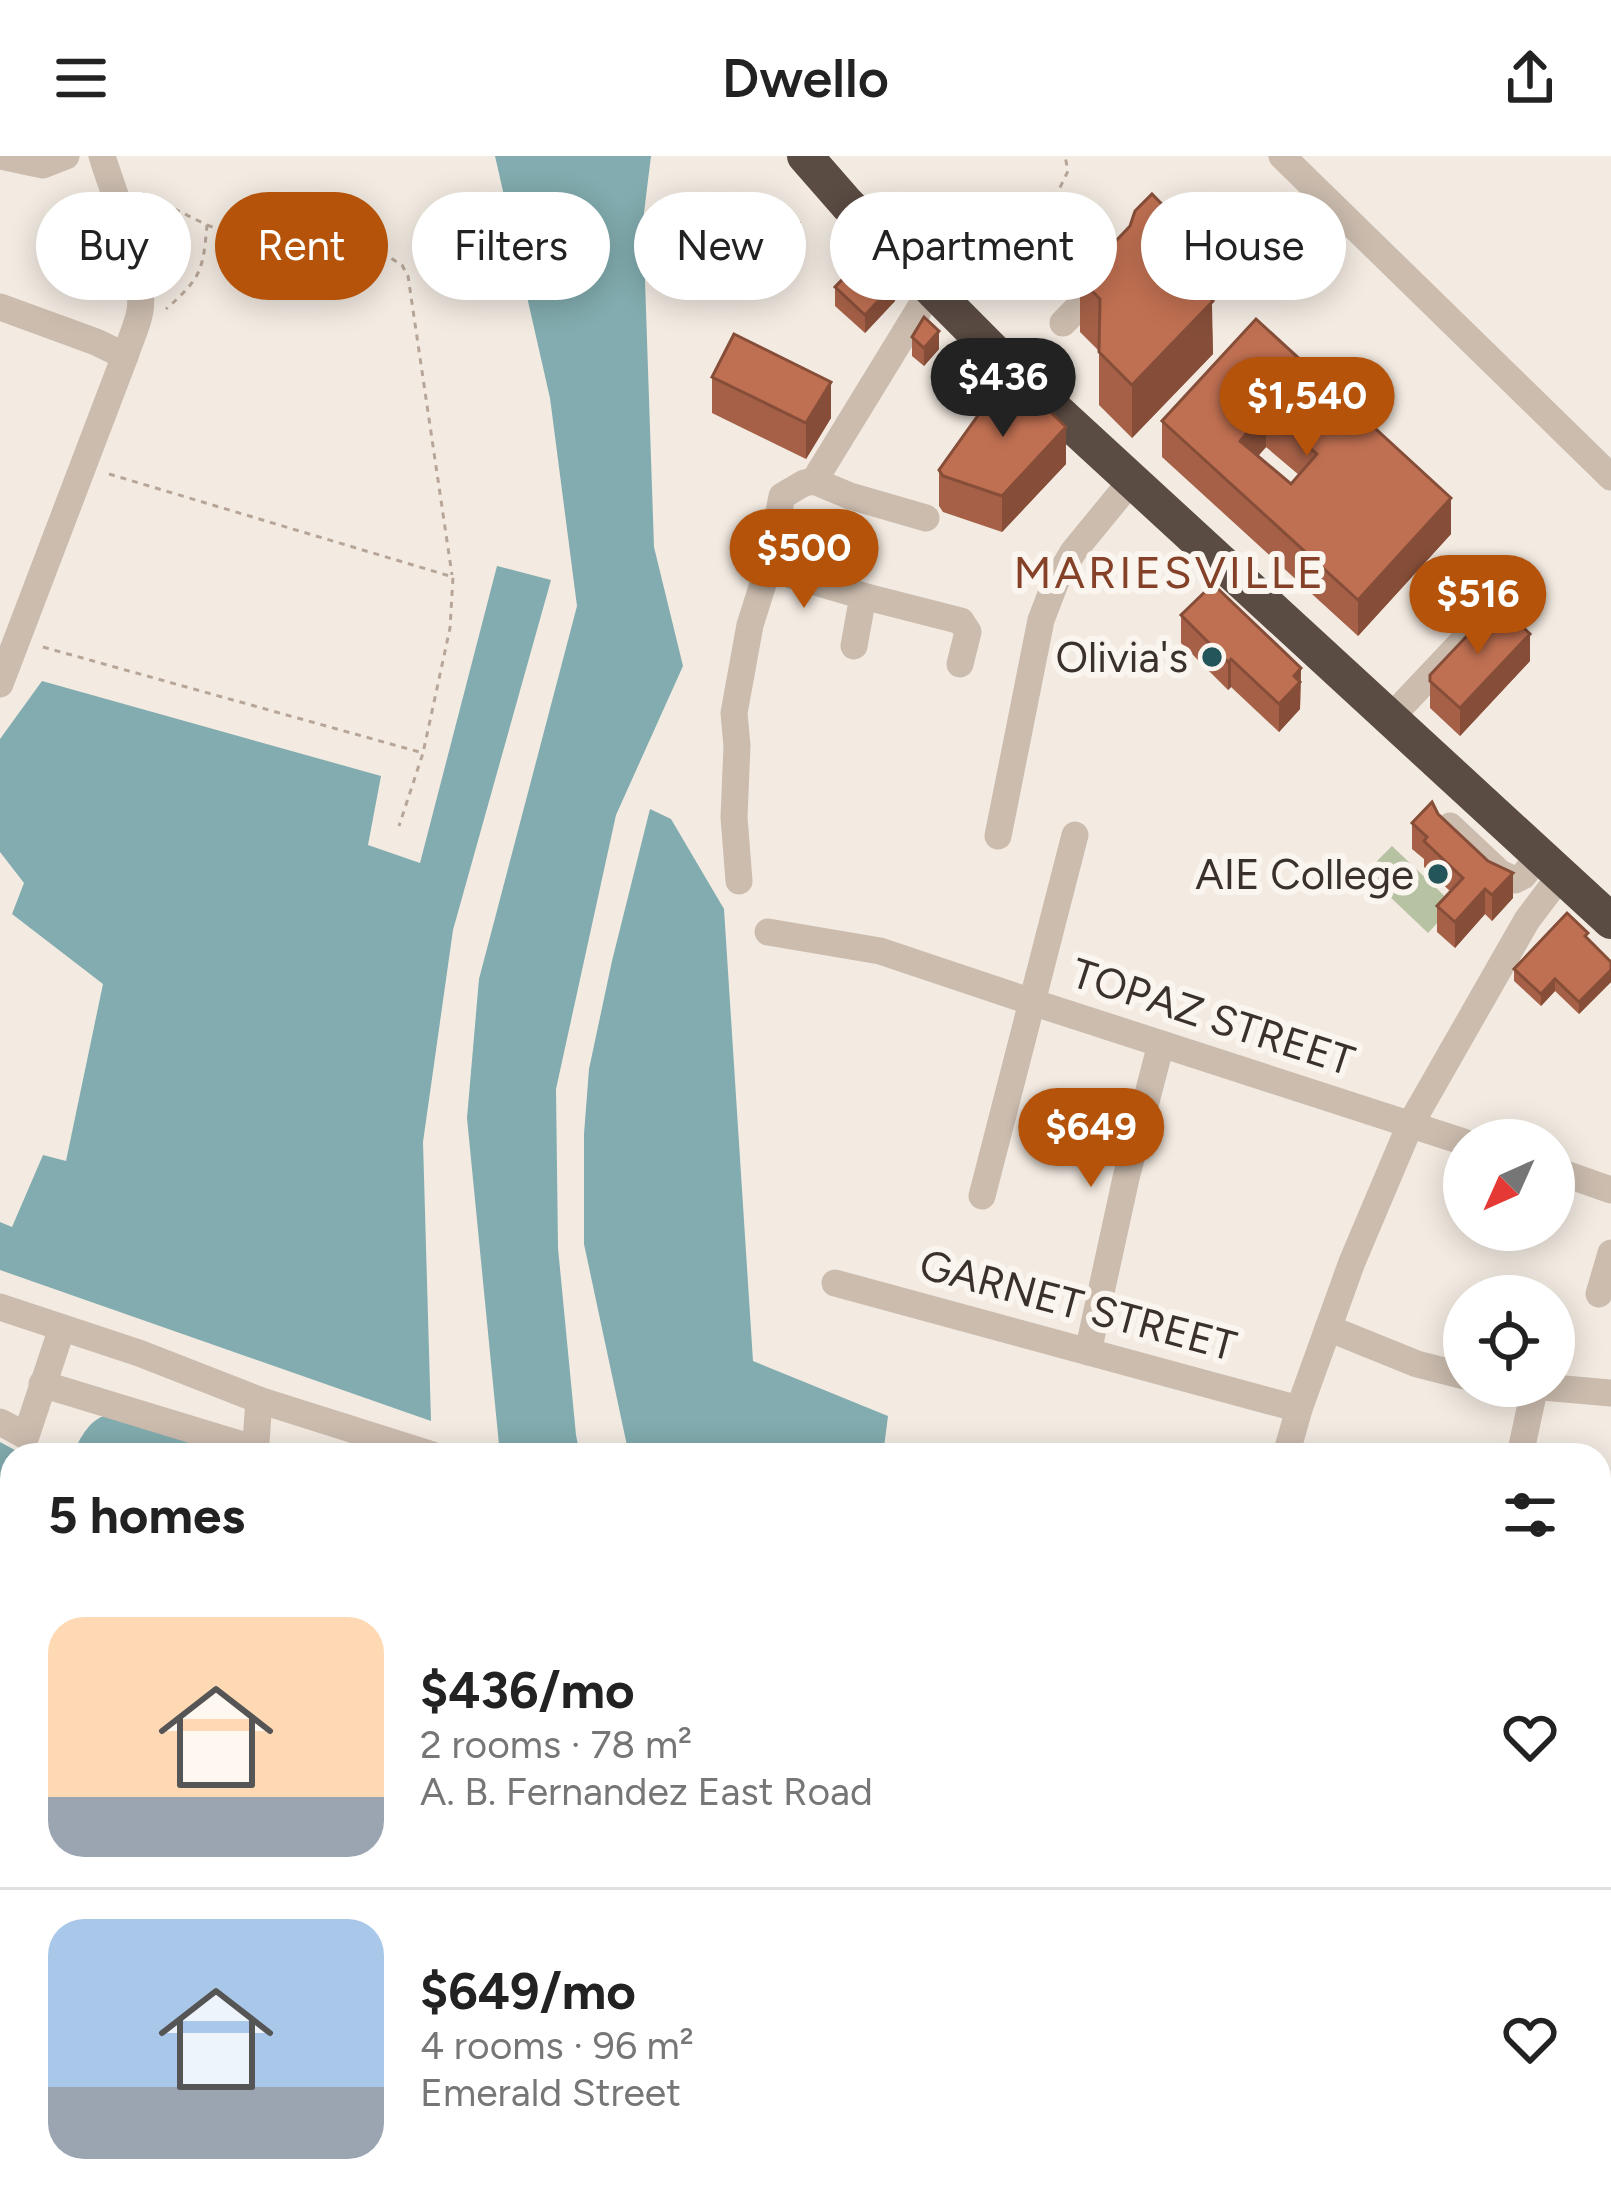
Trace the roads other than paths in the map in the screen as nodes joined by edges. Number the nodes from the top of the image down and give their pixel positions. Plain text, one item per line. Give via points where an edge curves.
1 (0, 156) edge
2 (66, 156) edge
3 (806, 156) edge
4 (1282, 156) edge
5 (105, 166) edge
6 (837, 192) edge
7 (925, 300) edge
8 (941, 300) edge
9 (1085, 300) edge
10 (0, 307) edge
11 (1063, 323) dead end
12 (130, 343) junction
13 (1611, 477) edge
14 (814, 481) junction
15 (1132, 481) junction
16 (926, 518) dead end
17 (768, 568) junction
18 (1510, 591) dead end
19 (863, 596) junction
20 (854, 646) dead end
21 (961, 664) dead end
22 (0, 684) edge
23 (1392, 716) junction
24 (1450, 826) edge
25 (1075, 835) dead end
26 (998, 836) dead end
27 (1550, 865) junction
28 (739, 881) dead end
29 (1610, 918) edge
30 (768, 932) dead end
31 (1032, 1001) junction
32 (1161, 1044) junction
33 (1410, 1125) junction
34 (1443, 1135) edge
35 (1575, 1177) edge
36 (1611, 1190) edge
37 (982, 1196) dead end
38 (1611, 1253) edge
39 (835, 1283) dead end
40 (1599, 1294) dead end
41 (0, 1307) edge
42 (62, 1328) junction
43 (1328, 1328) junction
44 (1088, 1352) junction
45 (1443, 1371) edge
46 (42, 1384) junction
47 (1575, 1390) edge
48 (1611, 1393) edge
49 (259, 1400) junction
50 (1529, 1407) edge
51 (1299, 1408) junction
52 (0, 1422) edge
53 (31, 1443) edge
54 (35, 1443) edge
55 (236, 1443) edge
56 (255, 1443) edge
57 (395, 1443) edge
58 (1289, 1443) edge
59 (1522, 1443) edge

1 - 2 street via 43,165
3 - 6 highway
4 - 13 street
5 - 12 street via 140,295
7 - 14 street
8 - 15 highway
9 - 11 street
10 - 12 street via 96,342
12 - 22 street
14 - 16 street
14 - 17 street via 782,496
15 - 23 highway
15 - 26 street via 1072,552 1041,620
17 - 19 street
17 - 28 street via 734,713
18 - 23 street
19 - 20 street
19 - 21 street via 961,621 968,632
23 - 27 highway
24 - 27 street via 1515,880
25 - 31 street, TOPAZ STREET
27 - 29 highway
27 - 33 street
30 - 31 street via 880,951
31 - 32 street, TOPAZ STREET
31 - 37 street
32 - 33 street, TOPAZ STREET
32 - 44 street
33 - 34 street, TOPAZ STREET
33 - 43 street
35 - 36 street
38 - 40 street
39 - 44 street, GARNET STREET
41 - 42 street
42 - 46 street
42 - 49 street
43 - 45 street
43 - 51 street
44 - 51 street, GARNET STREET
46 - 54 street
46 - 55 street
47 - 48 street
49 - 56 street
49 - 57 street
50 - 59 street
51 - 58 street
52 - 53 street

